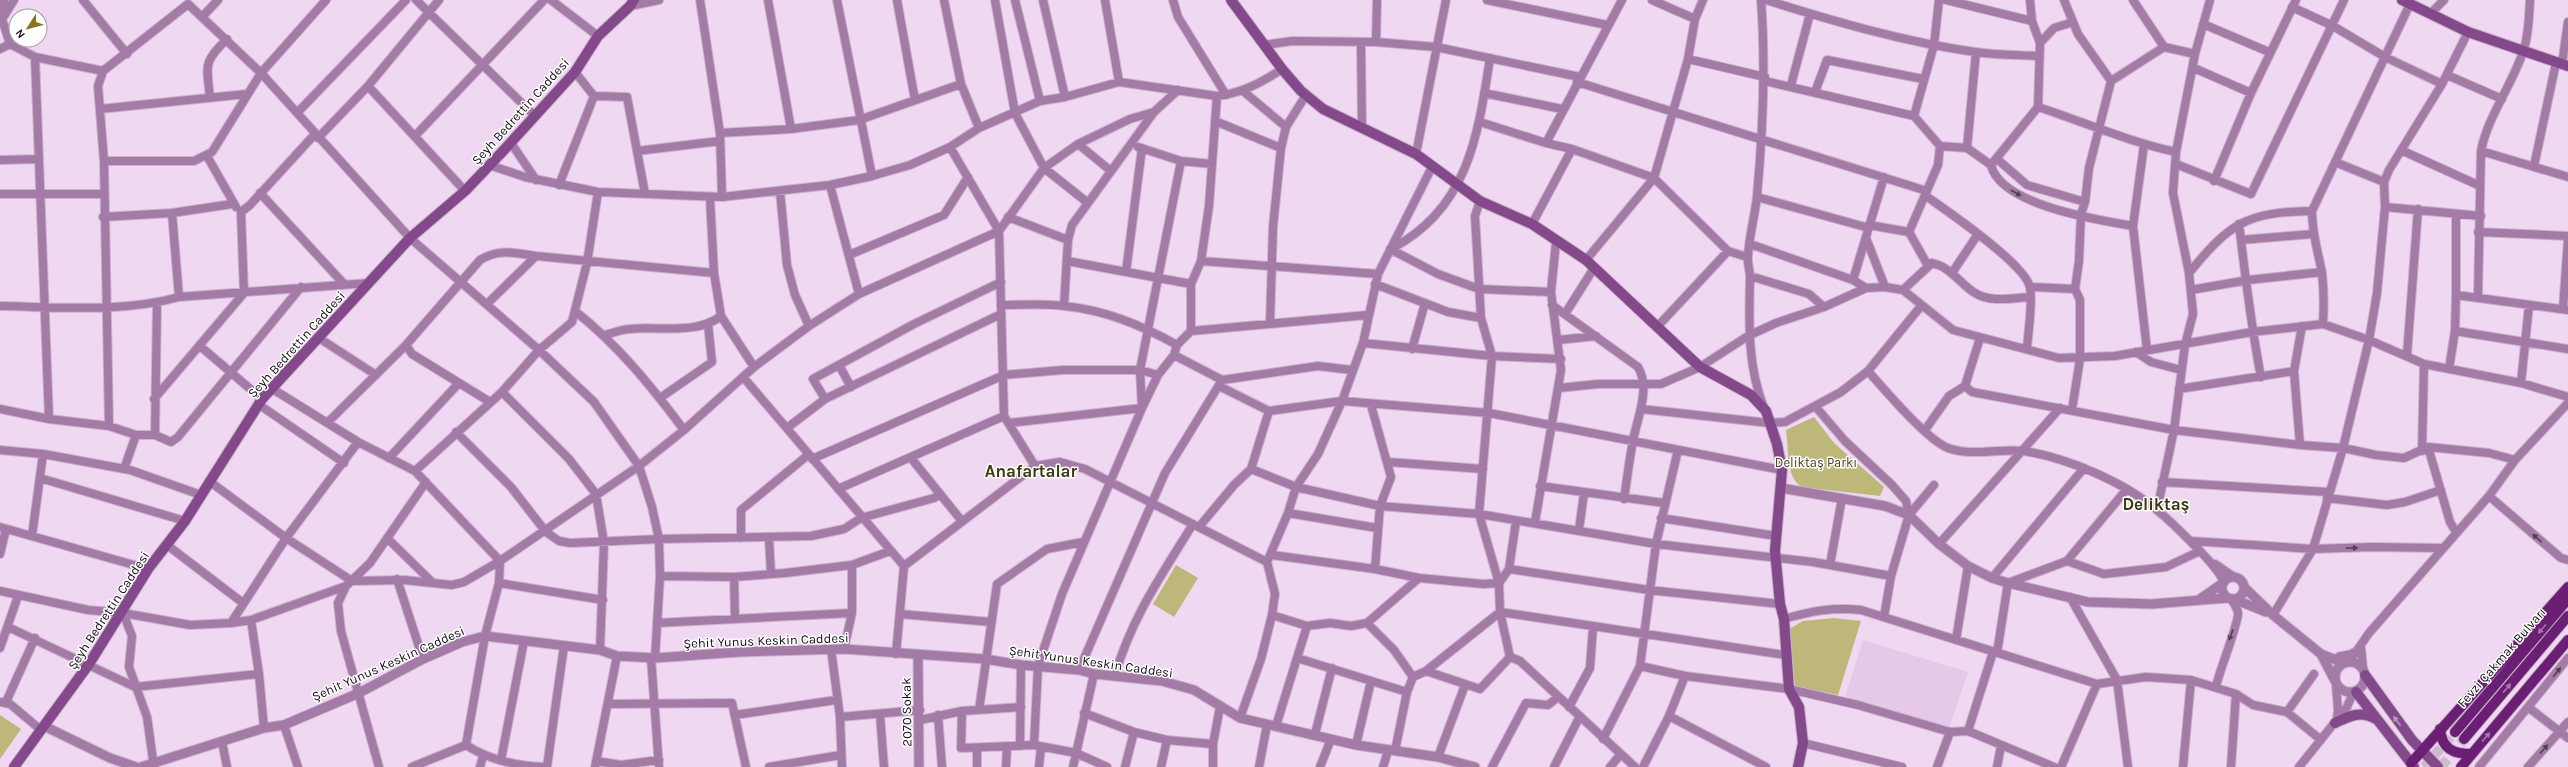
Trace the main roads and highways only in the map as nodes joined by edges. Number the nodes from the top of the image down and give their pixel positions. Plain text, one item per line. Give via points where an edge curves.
1 (1231, 0) edge
2 (2406, 2) edge
3 (632, 3) edge
4 (2562, 64) edge
5 (2568, 587) edge
6 (2568, 599) edge
7 (2568, 616) edge
8 (2568, 640) edge
9 (2364, 672) road end
10 (2354, 692) road end
11 (2379, 721) junction
12 (2335, 723) road end
13 (2440, 729) junction
14 (2455, 732) tunnel mouth
15 (2464, 740) tunnel mouth
16 (2422, 751) junction
17 (2472, 754) junction
18 (2411, 766) edge
19 (14, 767) edge
20 (1798, 767) edge
21 (2438, 767) edge
22 (2462, 767) edge

1 - 20 main road via 1282,69 1323,109 1416,154 1480,201 1532,224 1586,260 1700,367 1751,395 1766,411 1782,470 1776,558 1780,604 1784,618 1788,689 1799,707 1803,743
2 - 4 main road via 2468,32
3 - 19 main road, Şeyh Bedrettin Caddesi via 598,36 575,72 511,143 465,191 410,238 260,401 185,521 148,569 89,664
5 - 13 main road
6 -> 14 main road, Fevzi Çakmak Bulvarı
15 -> 7 main road, Fevzi Çakmak Bulvarı
17 -> 8 main road
16 -> 9 main road via 2385,705
10 - 11 main road
11 - 12 main road via 2367,714 2358,714
11 - 18 main road
13 - 16 main road
13 - 17 main road via 2442,741 2448,749
16 - 18 main road
16 - 21 main road
17 - 22 main road

